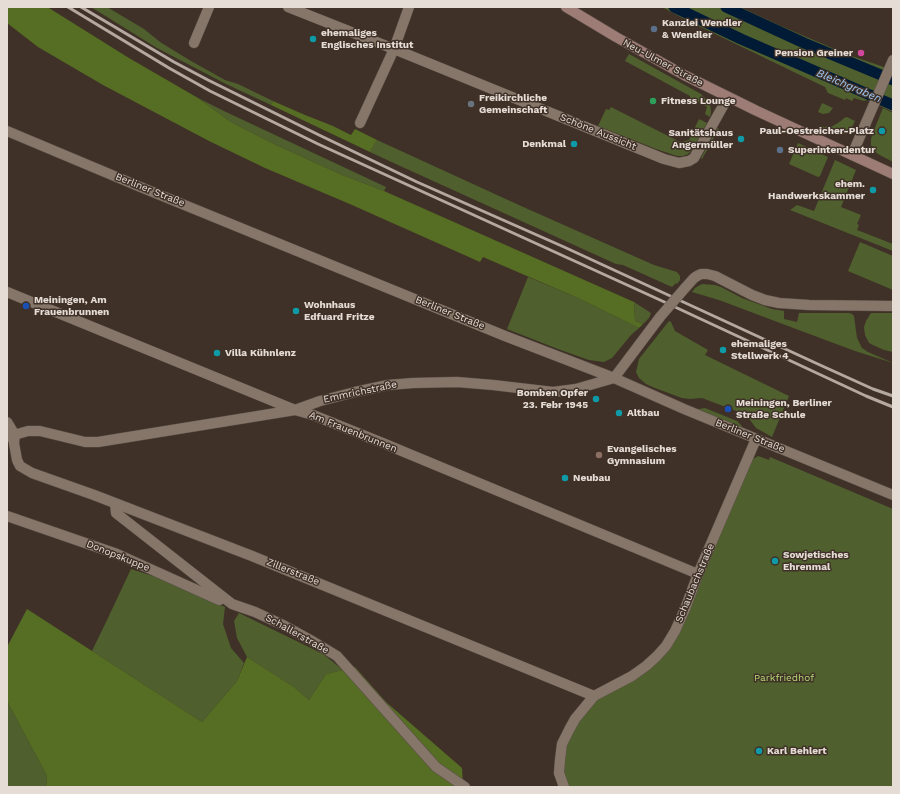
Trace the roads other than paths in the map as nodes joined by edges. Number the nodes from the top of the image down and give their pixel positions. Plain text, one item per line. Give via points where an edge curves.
1 (209, 7) edge
2 (288, 7) edge
3 (409, 7) edge
4 (566, 7) edge
5 (194, 43) dead end
6 (394, 49) junction
7 (892, 63) edge
8 (728, 97) junction
9 (360, 123) dead end
10 (7, 131) edge
11 (852, 155) junction
12 (893, 174) edge
13 (7, 292) edge
14 (893, 306) edge
15 (614, 378) junction
16 (295, 410) junction
17 (7, 422) edge
18 (11, 436) edge
19 (756, 439) junction
20 (893, 495) edge
21 (115, 503) junction
22 (7, 516) edge
23 (698, 574) junction
24 (226, 599) junction
25 (594, 696) junction
26 (464, 787) edge
27 (564, 787) edge

1 - 5 street
2 - 6 street, Schöne Aussicht
3 - 6 street
4 - 8 main road, Neu-Ulmer Straße via 684,75
6 - 8 street, Schöne Aussicht via 679,163 694,158
6 - 9 street
7 - 11 street
8 - 11 main road, Neu-Ulmer Straße
10 - 15 street, Berliner Straße
11 - 12 main road, Neu-Ulmer Straße
13 - 16 street, Am Frauenbrunnen
14 - 15 street, bridge via 779,303 752,295 715,276 701,274 660,317
15 - 16 street, Emmrichstraße via 576,389 553,392 457,382 388,385 320,401
15 - 19 street, Berliner Straße
16 - 18 street, Emmrichstraße via 98,442 85,442 40,431 28,431
16 - 23 street, Am Frauenbrunnen via 378,441
17 - 18 street
18 - 21 street, Zillerstraße via 16,460 20,466 32,473
19 - 20 street, Berliner Straße
19 - 23 street, Schaubachstraße
21 - 24 street, Schallerstraße via 116,513
21 - 25 street, Zillerstraße via 252,556
22 - 24 street, Donopskuppe via 117,554 219,600
23 - 25 street, Schaubachstraße via 685,609 666,646 632,676
24 - 26 street, Schallerstraße via 232,604 283,625 337,656 436,766
25 - 27 street via 575,719 562,744 559,773

